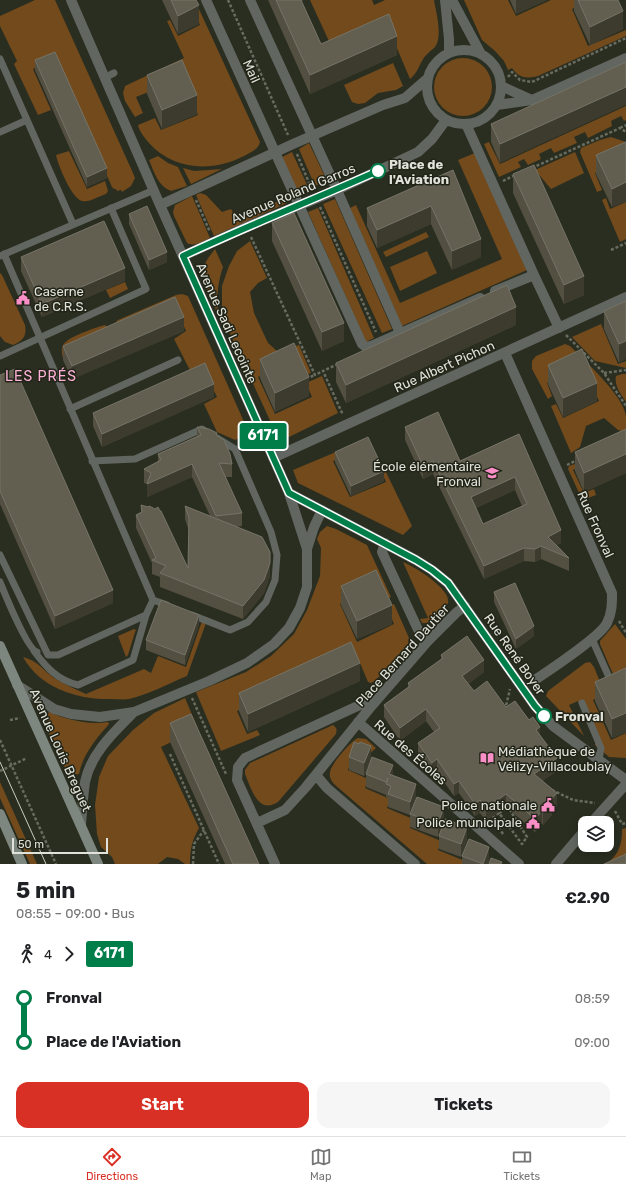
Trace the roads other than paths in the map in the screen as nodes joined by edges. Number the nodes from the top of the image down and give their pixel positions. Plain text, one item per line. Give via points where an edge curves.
1 (71, 0) edge
2 (206, 0) edge
3 (250, 0) edge
4 (445, 0) edge
5 (452, 0) edge
6 (449, 53) junction
7 (481, 54) junction
8 (626, 58) edge
9 (0, 59) edge
10 (428, 78) junction
11 (501, 86) junction
12 (532, 100) junction
13 (497, 105) junction
14 (27, 120) junction
15 (446, 120) junction
16 (466, 124) junction
17 (0, 132) edge
18 (311, 136) junction
19 (274, 152) junction
20 (154, 190) junction
21 (336, 190) junction
22 (299, 204) junction
23 (160, 205) junction
24 (111, 208) junction
25 (73, 224) junction
26 (2, 255) edge
27 (183, 256) junction
28 (534, 275) junction
29 (626, 297) edge
30 (559, 328) junction
31 (400, 333) junction
32 (40, 338) junction
33 (504, 353) junction
34 (0, 355) edge
35 (178, 360) dead end
36 (70, 409) junction
37 (273, 458) junction
38 (92, 461) junction
39 (289, 493) junction
40 (322, 510) junction
41 (385, 543) junction
42 (307, 549) junction
43 (0, 555) edge
44 (0, 582) edge
45 (153, 600) junction
46 (465, 606) junction
47 (174, 608) edge
48 (188, 613) edge
49 (146, 615) junction
50 (592, 639) junction
51 (428, 642) junction
52 (0, 646) edge
53 (34, 651) junction
54 (48, 654) junction
55 (535, 680) dead end
56 (17, 685) junction
57 (613, 686) edge
58 (582, 703) dead end
59 (369, 709) junction
60 (134, 712) junction
61 (358, 722) junction
62 (599, 760) junction
63 (316, 775) junction
64 (626, 780) edge
65 (626, 784) edge
66 (0, 814) edge
67 (597, 816) edge
68 (257, 823) junction
69 (81, 825) junction
70 (578, 838) edge
71 (22, 864) edge
72 (98, 864) edge
73 (275, 864) edge
74 (415, 864) edge
75 (519, 864) edge
76 (556, 864) edge

1 - 20 street, Avenue Sadi Lecointe via 110,75
2 - 19 street, Mail
3 - 18 street, Mail
4 - 6 street
5 - 7 street
6 - 7 street via 465,50
6 - 10 street via 438,61
7 - 11 street via 493,64
8 - 12 street
9 - 14 lane
10 - 15 street via 427,93 432,107
10 - 18 street via 405,98 383,104
11 - 12 street
11 - 13 street
12 - 13 street
13 - 16 street via 484,119
14 - 17 lane
14 - 25 lane
15 - 16 street
15 - 21 street, Avenue Roland Garros via 418,152
16 - 28 street
18 - 19 street
18 - 21 street, Mail
19 - 22 street, Mail
19 - 23 street
20 - 23 street, Avenue Sadi Lecointe
20 - 24 lane
21 - 22 street, Avenue Roland Garros
21 - 31 street, Mail
22 - 27 street, Avenue Roland Garros
22 - 31 street, Mail via 362,344 371,346
23 - 27 street, Avenue Sadi Lecointe
24 - 25 lane
24 - 32 lane via 146,289
25 - 26 lane
26 - 32 lane
27 - 37 street, Avenue Sadi Lecointe
28 - 30 street
28 - 31 street
29 - 30 street, Rue Albert Pichon
30 - 33 street, Rue Albert Pichon
32 - 34 lane
32 - 36 lane
33 - 37 street, Rue Albert Pichon
33 - 50 street, Rue Fronval via 612,593 612,610 607,624
35 - 36 lane
36 - 38 lane
37 - 39 street, Avenue Sadi Lecointe
38 - 45 lane
38 - 48 lane via 135,459 202,429 235,449 271,532 278,555 275,580 266,602 248,622 230,630
39 - 40 street, Rue René Boyer
39 - 42 street, Avenue Sadi Lecointe
40 - 41 street, Rue René Boyer
40 - 42 street, Avenue Sadi Lecointe
41 - 46 street, Rue René Boyer via 432,570 448,583
41 - 51 street via 382,552 420,636
42 - 60 street, Avenue Sadi Lecointe via 307,587 300,608 289,628 274,644 247,663
43 - 54 lane
44 - 53 lane via 27,642
45 - 47 lane
45 - 49 lane
46 - 51 street, Place Bernard Dautier
46 - 62 street, Rue René Boyer via 535,706 553,726
49 - 53 lane via 133,660 78,685 47,668
49 - 54 lane via 58,655
50 - 55 street, Rue Fronval
50 - 57 lane
51 - 59 street, Place Bernard Dautier
52 - 56 main road, Avenue Louis Breguet
53 - 54 lane
56 - 60 street, Avenue Sadi Lecointe via 54,709 71,714 100,717
56 - 69 main road, Avenue Louis Breguet
58 - 62 lane via 601,748
59 - 61 street, Place Bernard Dautier
59 - 68 street via 362,704 245,758 238,767 237,780
60 - 69 street, Avenue Sadi Lecointe via 106,740 88,772
61 - 63 street, Place Bernard Dautier
61 - 75 street, Rue des Écoles
62 - 64 street, Rue René Boyer
63 - 68 street, Place Bernard Dautier via 285,810
63 - 74 street via 327,788
65 - 67 street
66 - 71 main road
68 - 73 street
69 - 72 main road, Avenue Louis Breguet
70 - 76 street

